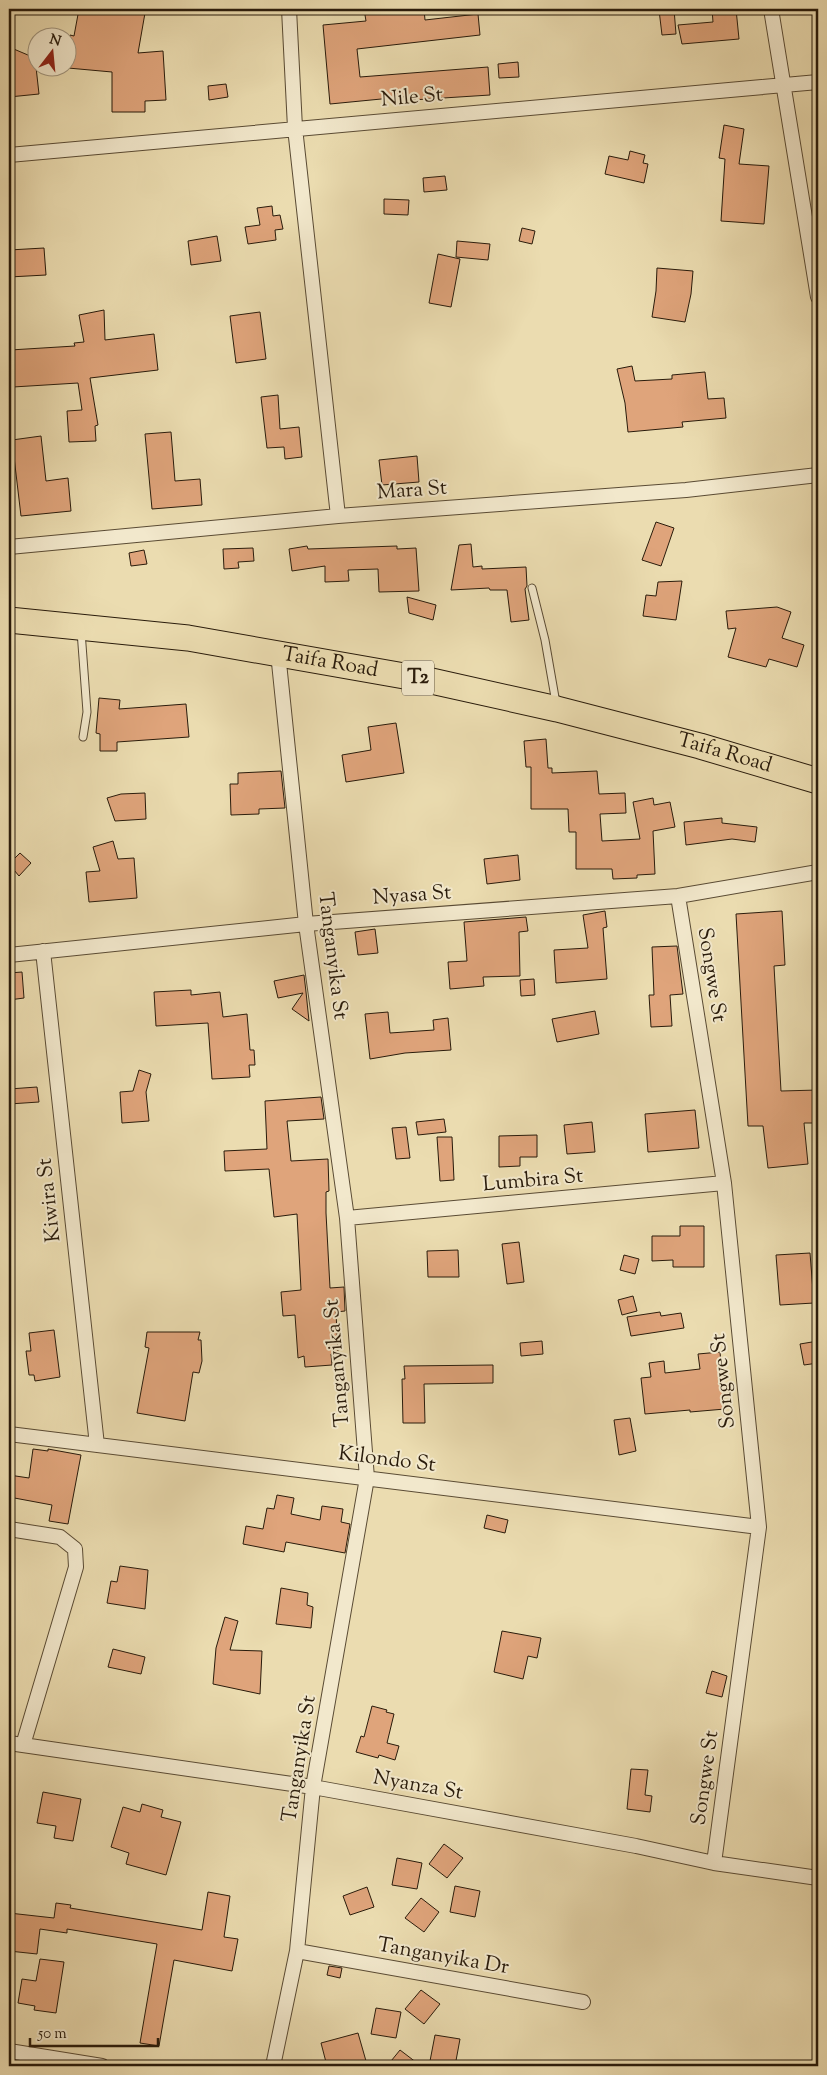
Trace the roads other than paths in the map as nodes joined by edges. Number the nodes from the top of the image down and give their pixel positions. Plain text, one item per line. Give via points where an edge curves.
1 (289, 9) edge
2 (771, 9) edge
3 (818, 82) edge
4 (784, 85) junction
5 (295, 128) junction
6 (9, 155) edge
7 (818, 297) edge
8 (818, 475) edge
9 (338, 516) junction
10 (9, 547) edge
11 (532, 588) dead end
12 (9, 620) edge
13 (81, 629) junction
14 (278, 652) junction
15 (557, 709) junction
16 (83, 737) dead end
17 (818, 780) edge
18 (818, 872) edge
19 (678, 896) junction
20 (306, 924) junction
21 (43, 950) junction
22 (9, 955) edge
23 (724, 1183) junction
24 (347, 1218) junction
25 (9, 1434) edge
26 (97, 1445) junction
27 (367, 1478) junction
28 (759, 1527) junction
29 (9, 1529) edge
30 (16, 1744) edge
31 (313, 1787) junction
32 (714, 1863) junction
33 (818, 1878) edge
34 (297, 1951) junction
35 (583, 2002) dead end
36 (9, 2051) edge
37 (102, 2066) edge
38 (273, 2066) edge

1 - 5 street
2 - 4 street
3 - 4 street, Nile St
4 - 5 street, Nile St
4 - 7 street
5 - 6 street, Nile St
5 - 9 street
8 - 9 street, Mara St via 686,490
9 - 10 street, Mara St
11 - 15 lane
12 - 13 highway, Taifa Road / T2
13 - 14 highway, Taifa Road / T2 via 188,638
13 - 16 lane via 87,712
14 - 15 highway, Taifa Road / T2
14 - 20 street, Tanganyika St
15 - 17 highway, Taifa Road / T2
18 - 19 street, Nyasa St
19 - 20 street, Nyasa St
19 - 23 street, Songwe St
20 - 21 street, Nyasa St
20 - 24 street, Tanganyika St
21 - 22 street, Nyasa St
21 - 26 street, Kiwira St
23 - 24 street, Lumbira St
23 - 28 street, Songwe St
24 - 27 street, Tanganyika St
25 - 26 street, Kilondo St
26 - 27 street, Kilondo St
27 - 28 street, Kilondo St
27 - 31 street, Tanganyika St
28 - 32 street, Songwe St
29 - 30 street via 60,1537 75,1549 76,1567
30 - 31 street, Nyanza St
31 - 32 street, Nyanza St
31 - 34 street, Tanganyika St
32 - 33 street, Nyanza St
34 - 35 street, Tanganyika Dr
34 - 38 street, Tanganyika St
36 - 37 street

